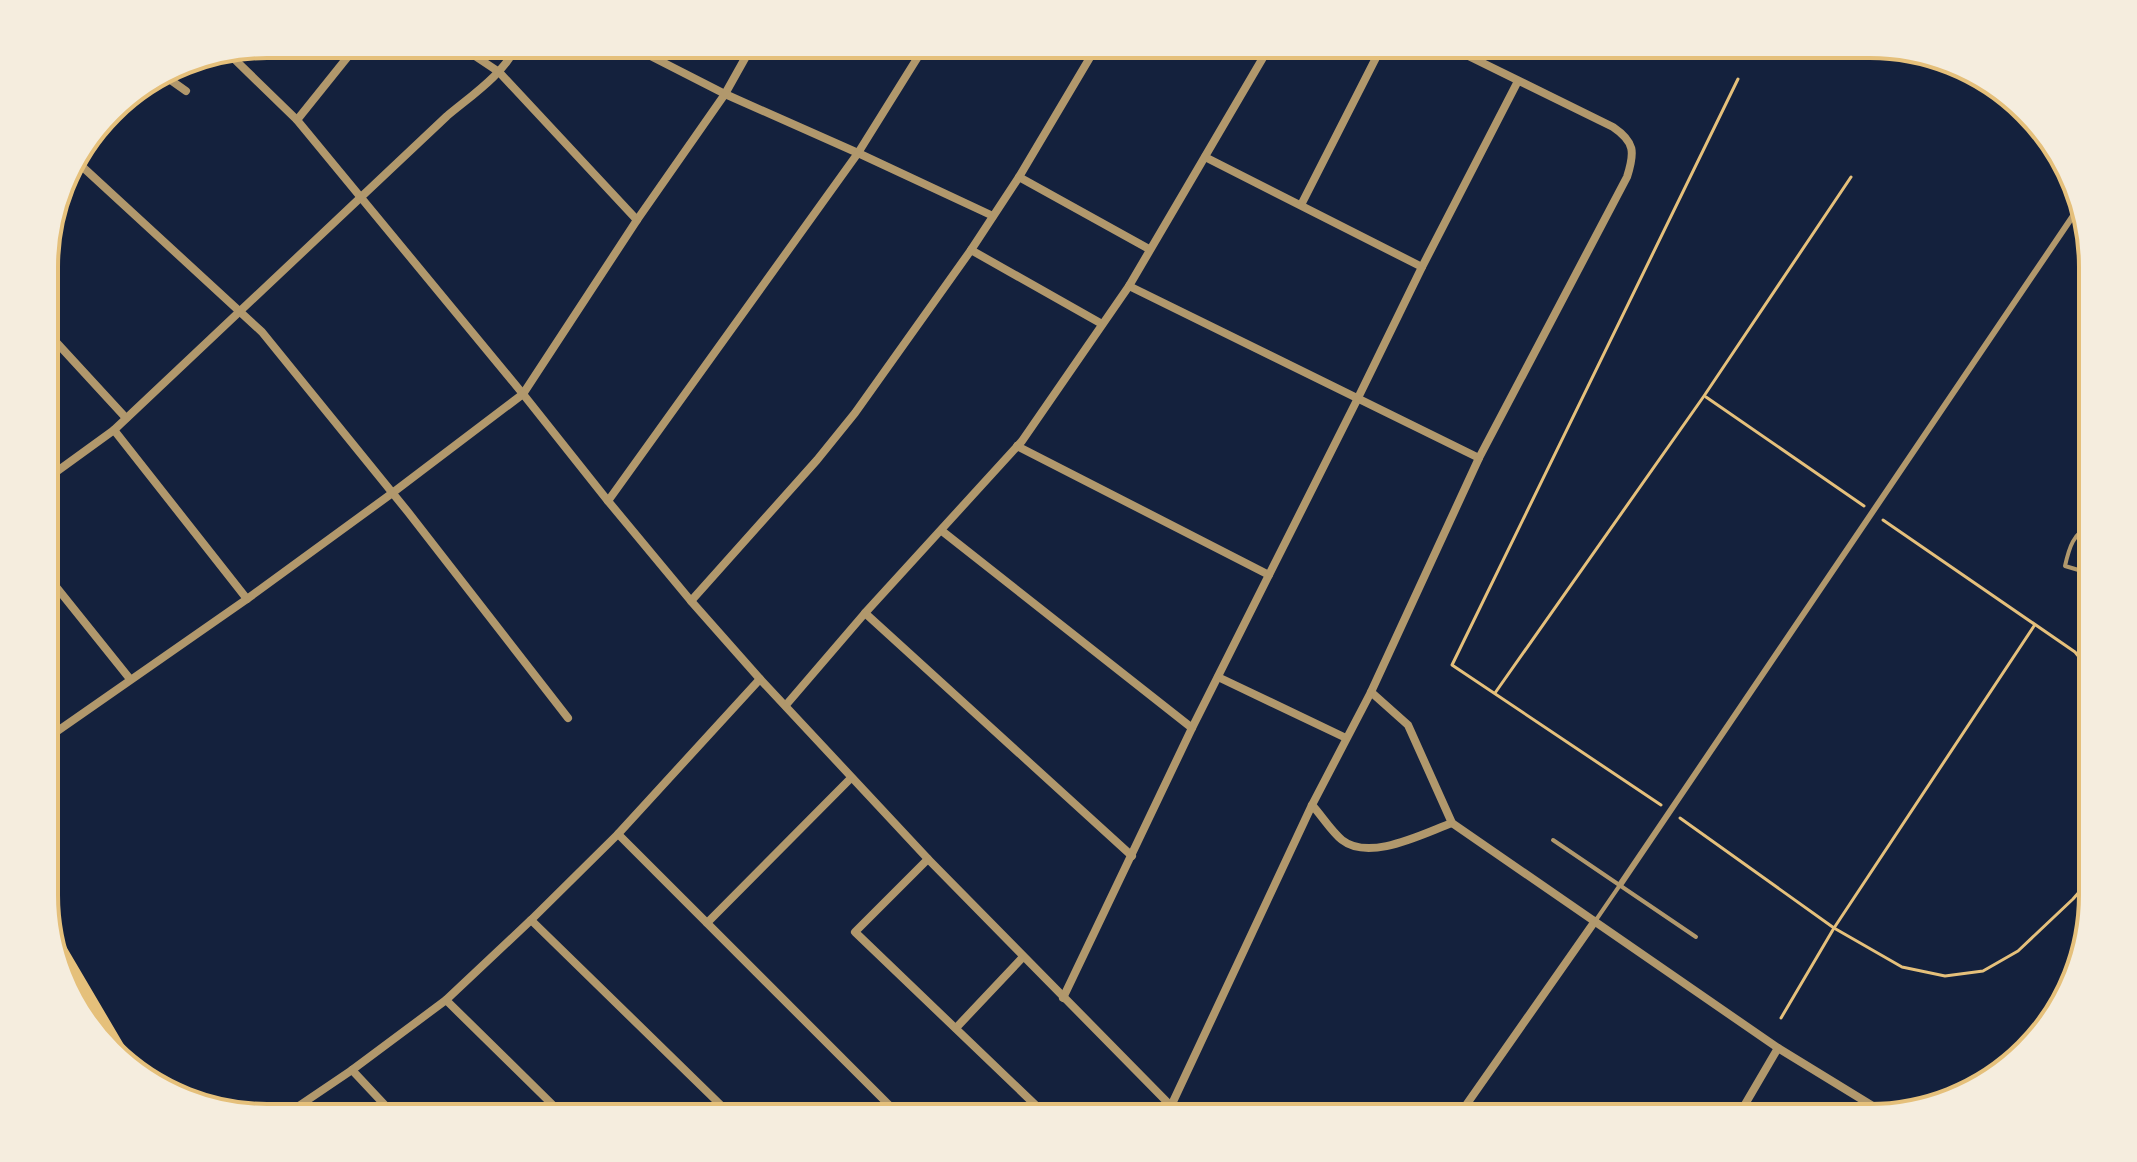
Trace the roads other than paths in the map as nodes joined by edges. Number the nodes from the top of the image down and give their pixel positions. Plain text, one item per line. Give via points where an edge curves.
1 (347, 58) edge
2 (478, 58) edge
3 (511, 58) edge
4 (654, 58) edge
5 (745, 58) edge
6 (917, 58) edge
7 (1090, 58) edge
8 (1263, 58) edge
9 (1376, 58) edge
10 (1472, 58) edge
11 (236, 61) edge
12 (499, 72) junction
13 (172, 81) edge
14 (1518, 81) junction
15 (186, 91) dead end
16 (725, 94) junction
17 (297, 120) junction
18 (858, 153) junction
19 (1205, 157) junction
20 (84, 168) edge
21 (1019, 177) junction
22 (362, 198) junction
23 (1301, 205) junction
24 (993, 216) junction
25 (2073, 216) edge
26 (637, 220) junction
27 (1149, 249) junction
28 (971, 250) junction
29 (1422, 267) junction
30 (1129, 286) junction
31 (241, 310) junction
32 (1102, 324) junction
33 (58, 344) edge
34 (523, 394) junction
35 (1357, 400) junction
36 (126, 418) junction
37 (114, 430) junction
38 (1017, 446) junction
39 (1479, 458) junction
40 (58, 471) edge
41 (391, 494) junction
42 (608, 501) junction
43 (942, 531) junction
44 (2079, 533) edge
45 (2079, 570) edge
46 (1269, 575) junction
47 (58, 589) edge
48 (247, 599) junction
49 (691, 601) junction
50 (865, 613) junction
51 (1218, 677) junction
52 (130, 679) junction
53 (760, 679) junction
54 (1371, 692) junction
55 (786, 705) junction
56 (568, 718) dead end
57 (1192, 728) junction
58 (58, 730) edge
59 (1346, 738) junction
60 (851, 778) junction
61 (1312, 805) junction
62 (1452, 823) junction
63 (618, 834) junction
64 (1553, 840) dead end
65 (1132, 856) junction
66 (928, 859) junction
67 (1620, 885) junction
68 (531, 920) junction
69 (1595, 921) junction
70 (707, 923) junction
71 (1696, 937) dead end
72 (1023, 957) junction
73 (71, 967) edge
74 (1063, 998) junction
75 (446, 1000) junction
76 (956, 1028) junction
77 (109, 1032) edge
78 (1778, 1048) junction
79 (352, 1070) junction
80 (302, 1104) edge
81 (384, 1104) edge
82 (552, 1104) edge
83 (720, 1104) edge
84 (888, 1104) edge
85 (1035, 1104) edge
86 (1169, 1104) edge
87 (1172, 1104) edge
88 (1467, 1104) edge
89 (1745, 1104) edge
90 (1869, 1104) edge

1 - 17 street
2 - 12 street
3 - 12 street
4 - 16 street
5 - 16 street
6 - 18 street
7 - 21 street
8 - 19 street
9 - 23 street
10 - 14 street
11 - 17 street
12 - 22 street
12 - 26 street
13 - 15 street
14 - 29 street
14 - 39 street via 1625,135 1632,161
16 - 18 street
16 - 26 street
17 - 22 street
18 - 24 street
18 - 42 street
19 - 23 street
19 - 27 street
20 - 31 street
21 - 24 street
21 - 27 street
22 - 31 street
22 - 34 street
23 - 29 street
24 - 28 street
25 - 67 street
26 - 34 street
27 - 30 street
28 - 32 street
28 - 49 street via 855,413
29 - 35 street
30 - 32 street
30 - 35 street
31 - 36 street
31 - 41 street
32 - 38 street
33 - 36 street
34 - 41 street
34 - 42 street
35 - 39 street
35 - 46 street
36 - 37 street
37 - 40 street
37 - 48 street
38 - 43 street
38 - 46 street
39 - 54 street
41 - 48 street
41 - 56 street
42 - 49 street
43 - 50 street
43 - 57 street
44 - 45 lane via 2070,542 2065,566
46 - 51 street
47 - 52 street
48 - 52 street
49 - 53 street
50 - 55 street
50 - 65 street
51 - 57 street
51 - 59 street
52 - 58 street
53 - 55 street
53 - 63 street
54 - 59 street
54 - 62 street via 1408,725
55 - 60 street
57 - 65 street
59 - 61 street
60 - 66 street
60 - 70 street
61 - 62 street via 1342,840 1356,847 1381,848
61 - 87 street
62 - 69 street
63 - 68 street
63 - 70 street
64 - 67 lane
65 - 74 street
66 - 72 street
66 - 76 street via 855,932
67 - 69 lane
67 - 71 lane
68 - 75 street
68 - 83 street
69 - 78 street
69 - 88 street
70 - 84 street
72 - 74 street
72 - 76 street
73 - 77 main road
74 - 86 street
75 - 79 street
75 - 82 street
76 - 85 street
78 - 89 street
78 - 90 street
79 - 80 street
79 - 81 street

